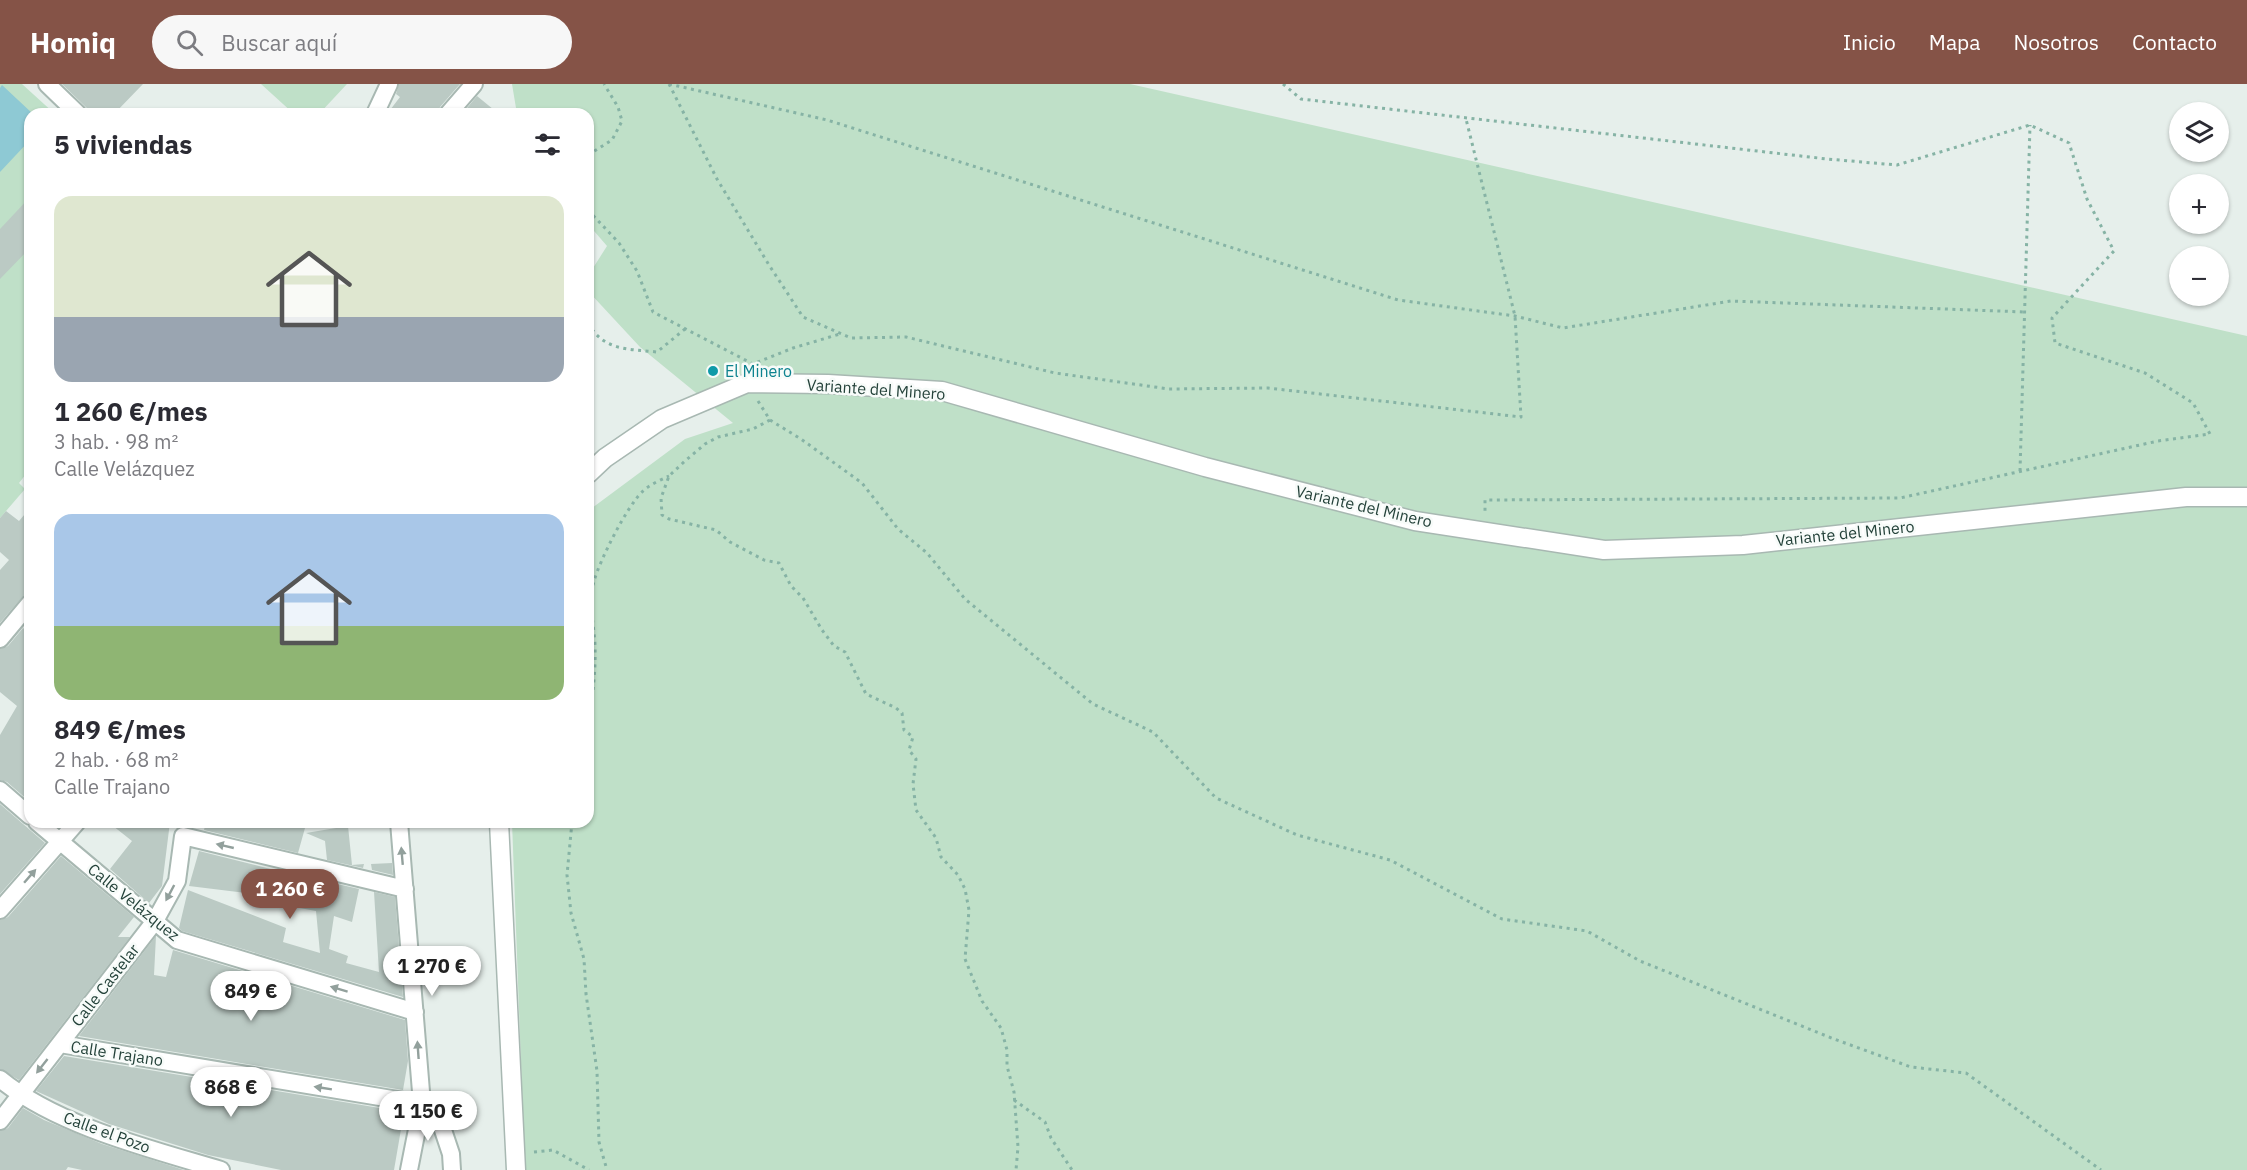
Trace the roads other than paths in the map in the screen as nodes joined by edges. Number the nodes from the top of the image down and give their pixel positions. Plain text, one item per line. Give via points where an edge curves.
1 (47, 84) edge
2 (389, 84) edge
3 (474, 84) edge
4 (72, 108) edge
5 (378, 108) edge
6 (453, 108) edge
7 (594, 468) edge
8 (2247, 497) edge
9 (24, 610) edge
10 (0, 639) edge
11 (0, 790) edge
12 (24, 811) edge
13 (44, 828) edge
14 (72, 828) edge
15 (400, 828) edge
16 (499, 828) edge
17 (60, 842) junction
18 (405, 889) junction
19 (0, 910) edge
20 (155, 921) junction
21 (415, 1011) junction
22 (60, 1044) junction
23 (0, 1079) edge
24 (20, 1095) junction
25 (422, 1104) junction
26 (0, 1121) edge
27 (517, 1162) edge
28 (203, 1168) edge
29 (221, 1170) edge
30 (409, 1170) edge
31 (452, 1170) edge

1 - 4 street
2 - 5 street
3 - 6 street
7 - 8 street, Variante del Minero via 662,419 747,383 828,384 942,391 1415,521 1604,550 1743,545 2186,496
9 - 10 street
11 - 12 street
13 - 17 street, Calle Velázquez
14 - 17 street
18 -> 15 street
16 - 27 street
19 -> 17 street
17 - 20 street, Calle Velázquez
18 -> 20 street, Calle Castelar via 183,836 177,880
18 - 21 street
21 -> 20 street, Calle Velázquez via 177,940
20 - 22 street, Calle Castelar
25 -> 21 street
22 -> 24 street, Calle Castelar
25 -> 22 street, Calle Trajano
23 - 24 street, Calle el Pozo
24 - 26 street, Calle Castelar
24 - 28 street, Calle el Pozo via 90,1127
25 - 30 street
25 - 31 street via 438,1118 451,1154
28 - 29 street, Calle el Pozo

